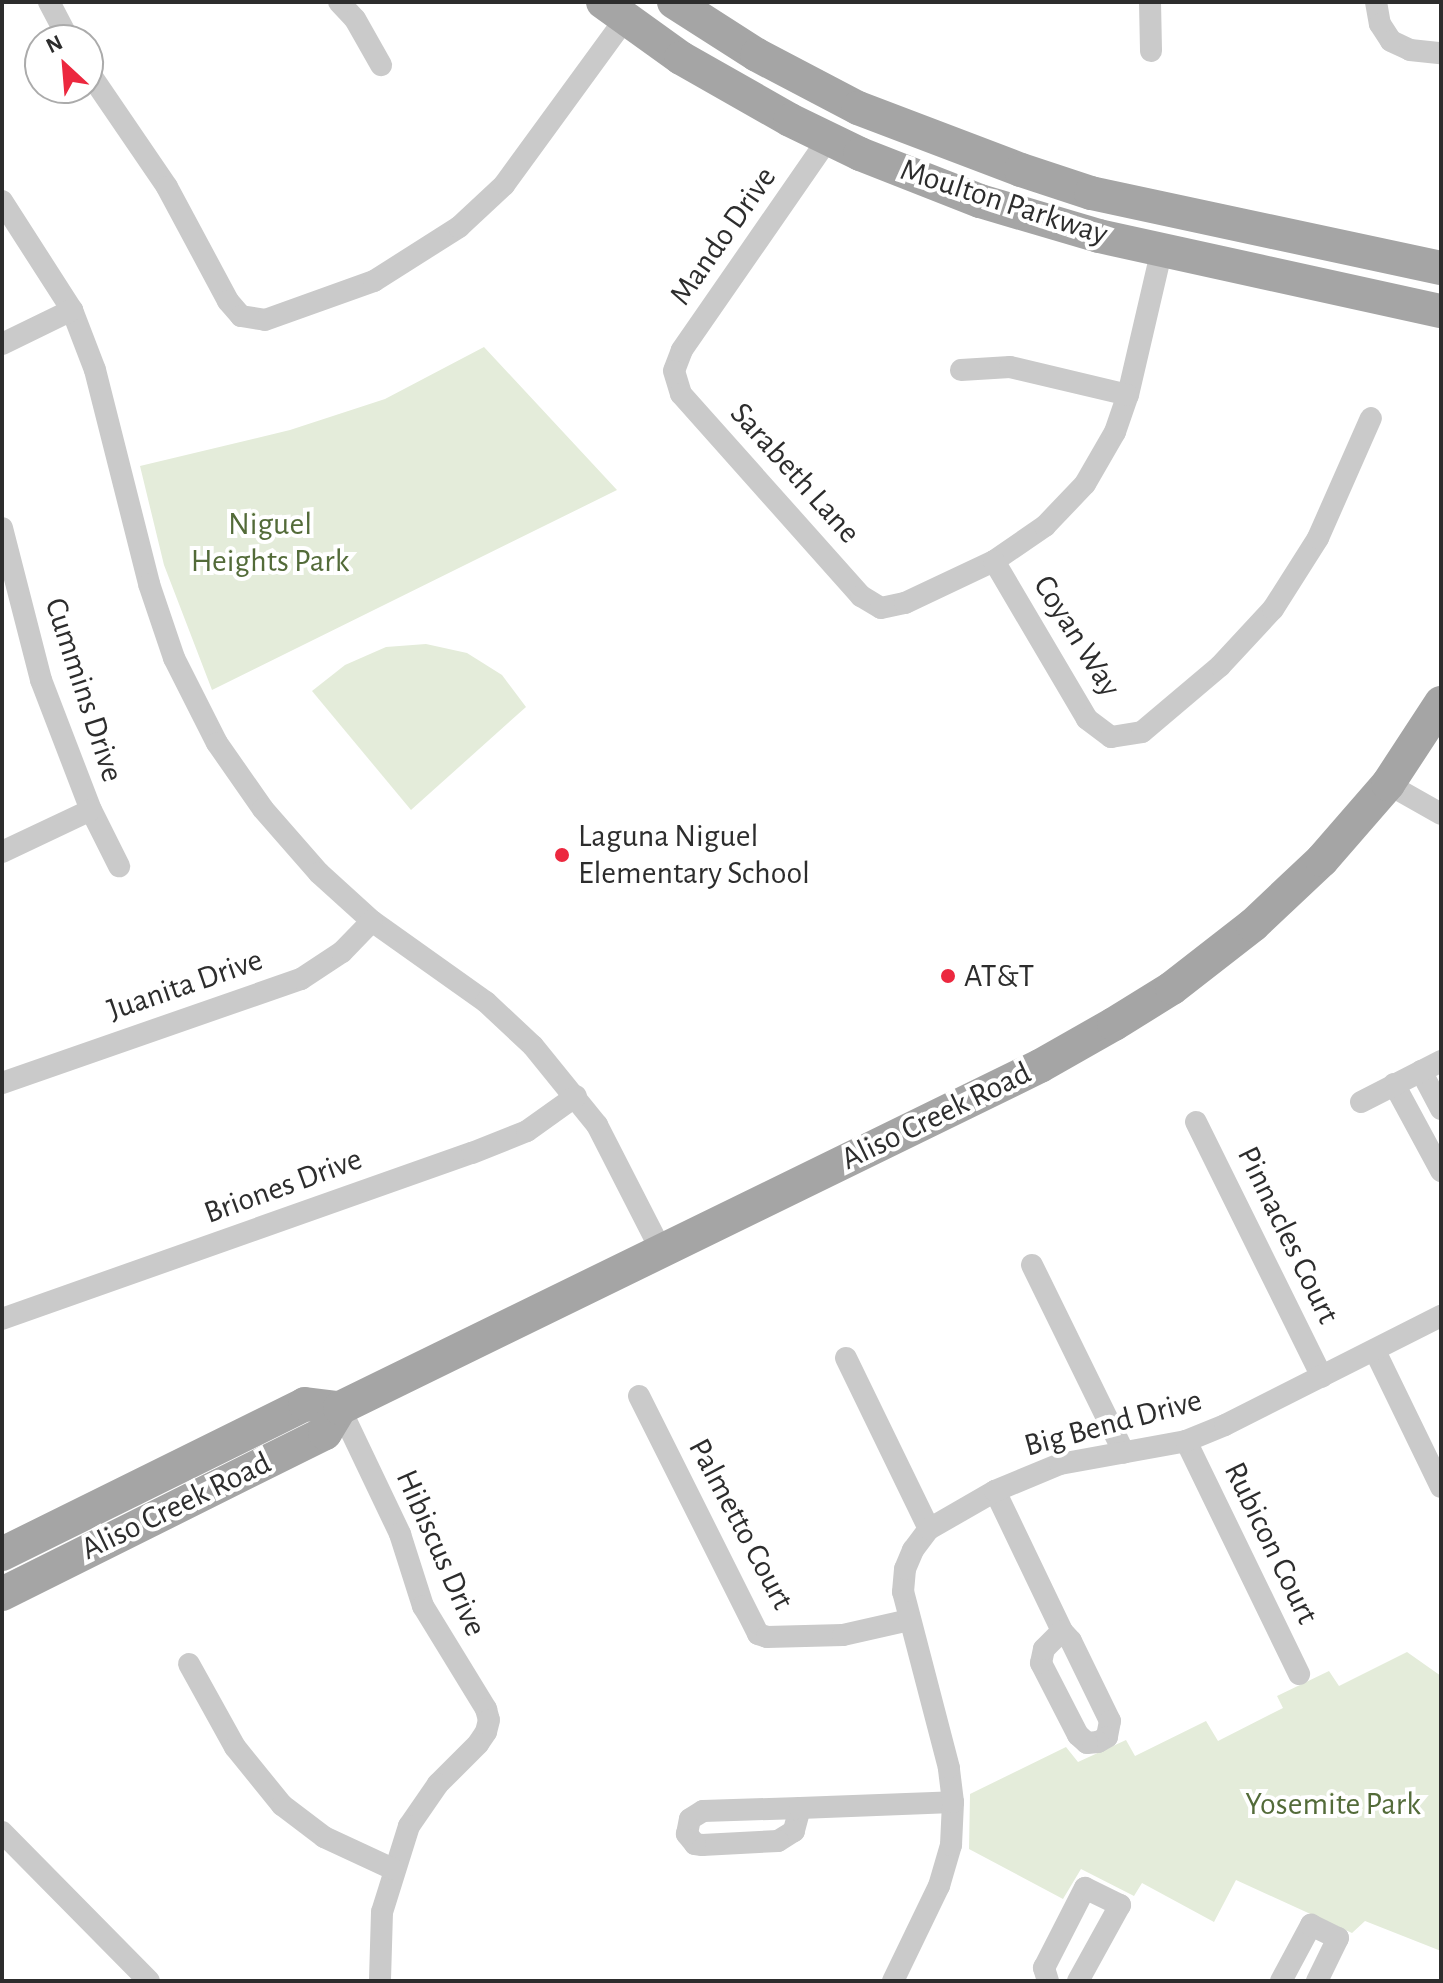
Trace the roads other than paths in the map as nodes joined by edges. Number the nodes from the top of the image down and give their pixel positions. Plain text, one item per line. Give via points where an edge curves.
1 (49, 2) edge
2 (339, 2) edge
3 (674, 2) edge
4 (1150, 2) edge
5 (1376, 2) edge
6 (618, 8) edge
7 (61, 24) edge
8 (1151, 51) dead end
9 (1441, 53) edge
10 (757, 55) junction
11 (381, 65) dead end
12 (104, 94) edge
13 (828, 139) junction
14 (2, 201) edge
15 (1162, 249) junction
16 (1441, 268) edge
17 (72, 310) junction
18 (1441, 311) edge
19 (2, 344) edge
20 (961, 370) dead end
21 (674, 371) joint
22 (1128, 395) junction
23 (1371, 418) dead end
24 (2, 528) edge
25 (994, 561) junction
26 (1441, 703) edge
27 (1388, 784) junction
28 (91, 810) junction
29 (1441, 814) edge
30 (2, 852) edge
31 (119, 866) dead end
32 (372, 921) junction
33 (1431, 1066) edge
34 (2, 1083) edge
35 (1394, 1084) junction
36 (576, 1096) junction
37 (1361, 1102) dead end
38 (1441, 1109) edge
39 (1196, 1122) dead end
40 (1441, 1171) edge
41 (661, 1250) junction
42 (1032, 1265) dead end
43 (1441, 1316) edge
44 (2, 1319) edge
45 (1375, 1351) junction
46 (846, 1358) dead end
47 (1322, 1377) junction
48 (639, 1396) dead end
49 (340, 1408) junction
50 (1186, 1441) junction
51 (1124, 1453) junction
52 (1441, 1487) edge
53 (995, 1491) junction
54 (929, 1529) junction
55 (2, 1554) edge
56 (2, 1594) edge
57 (909, 1620) junction
58 (1062, 1631) dead end
59 (189, 1664) dead end
60 (1299, 1674) dead end
61 (953, 1802) junction
62 (800, 1808) dead end
63 (2, 1832) edge
64 (393, 1869) junction
65 (149, 1981) edge
66 (380, 1981) edge
67 (893, 1981) edge
68 (1048, 1981) edge
69 (1078, 1981) edge
70 (1281, 1981) edge
71 (1317, 1981) edge

1 - 7 street
2 - 11 street
3 - 10 main road, Moulton Parkway
4 - 8 street
5 - 9 street via 1380,24 1391,41 1410,50
6 - 10 main road via 664,19 734,60
6 - 12 street via 504,185 459,227 374,281 265,320 241,316 228,301 167,187
6 - 13 main road, Moulton Parkway via 735,90
10 - 16 main road, Moulton Parkway via 858,108 1091,193
13 - 15 main road, Moulton Parkway via 1037,220
13 - 21 street, Mando Drive via 682,350
14 - 17 street
15 - 18 main road, Moulton Parkway
15 - 22 street
17 - 19 street
17 - 32 street via 95,370 149,584 174,658 217,743 263,809 319,873
20 - 22 street via 1010,367
21 - 25 street, Sarabeth Lane via 681,394 861,596 881,608 905,603
22 - 25 street via 1115,432 1085,484 1045,526
23 - 25 street, Coyan Way via 1318,538 1273,609 1220,666 1142,732 1111,737 1087,719
24 - 28 street, Cummins Drive via 41,680
26 - 27 main road, Aliso Creek Road
27 - 29 street
27 - 41 main road, Aliso Creek Road via 1322,860 1253,925 1172,988 1040,1066
28 - 30 street
28 - 31 street, Cummins Drive
32 - 34 street, Juanita Drive via 342,952 301,979
32 - 36 street via 486,1002
33 - 35 street
33 - 38 street
35 - 37 street
35 - 40 street
36 - 41 street via 597,1125
36 - 44 street, Briones Drive via 527,1131 472,1153
39 - 47 street, Pinnacles Court
41 - 49 main road, Aliso Creek Road
42 - 51 street
43 - 45 street, Big Bend Drive
45 - 47 street, Big Bend Drive
45 - 52 street
46 - 54 street
47 - 50 street, Big Bend Drive
48 - 57 street, Palmetto Court via 758,1634 843,1635
49 - 55 main road, Aliso Creek Road via 305,1404
49 - 56 main road, Aliso Creek Road via 325,1433
49 - 64 street, Hibiscus Drive via 400,1534 423,1606 489,1720 486,1732 438,1784 409,1826
50 - 51 street, Big Bend Drive
50 - 60 street, Rubicon Court
51 - 53 street, Big Bend Drive via 1060,1464
53 - 54 street, Big Bend Drive
53 - 58 street
54 - 57 street, Big Bend Drive via 905,1569
57 - 61 street, Big Bend Drive via 949,1768
59 - 64 street via 235,1747 282,1805 324,1837
61 - 62 street
61 - 67 street, Big Bend Drive via 951,1845 939,1886
63 - 65 street
64 - 66 street via 382,1912
68 - 69 street via 1044,1968 1085,1888 1120,1905
70 - 71 street via 1311,1925 1338,1938

